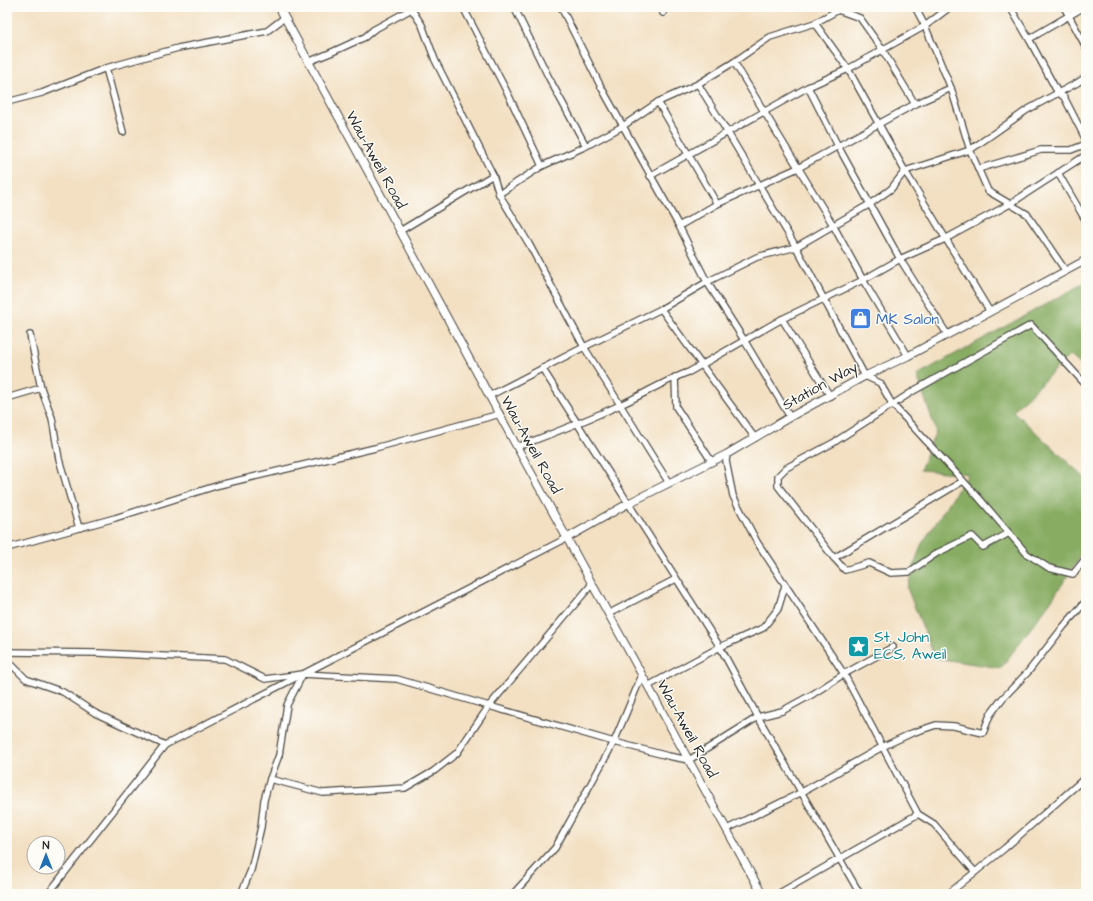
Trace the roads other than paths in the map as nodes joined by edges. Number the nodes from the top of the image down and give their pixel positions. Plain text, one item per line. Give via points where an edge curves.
1 (279, 7) edge
2 (463, 7) edge
3 (514, 7) edge
4 (561, 7) edge
5 (915, 7) edge
6 (950, 7) edge
7 (1010, 7) edge
8 (1064, 7) edge
9 (1084, 7) edge
10 (412, 8) edge
11 (1068, 16) junction
12 (284, 18) junction
13 (815, 23) junction
14 (925, 26) junction
15 (1029, 39) junction
16 (1086, 47) edge
17 (882, 49) junction
18 (308, 62) junction
19 (734, 62) junction
20 (106, 68) junction
21 (848, 69) junction
22 (1086, 77) edge
23 (698, 84) junction
24 (808, 87) junction
25 (951, 88) junction
26 (1058, 93) junction
27 (7, 102) edge
28 (658, 102) junction
29 (915, 104) junction
30 (765, 112) junction
31 (879, 124) junction
32 (623, 126) junction
33 (123, 132) dead end
34 (728, 133) junction
35 (1086, 140) edge
36 (1086, 144) edge
37 (586, 146) junction
38 (838, 146) junction
39 (970, 150) junction
40 (689, 154) junction
41 (1086, 155) edge
42 (542, 166) junction
43 (798, 168) junction
44 (978, 169) junction
45 (905, 171) junction
46 (1058, 173) junction
47 (493, 175) junction
48 (650, 176) junction
49 (760, 186) junction
50 (499, 194) junction
51 (717, 204) junction
52 (870, 204) junction
53 (1010, 204) junction
54 (1086, 221) edge
55 (833, 225) junction
56 (679, 226) junction
57 (400, 231) junction
58 (945, 239) junction
59 (796, 247) junction
60 (900, 259) junction
61 (1086, 260) edge
62 (1065, 270) junction
63 (863, 280) junction
64 (707, 282) junction
65 (823, 300) junction
66 (661, 309) junction
67 (990, 312) junction
68 (782, 319) junction
69 (947, 334) junction
70 (30, 335) dead end
71 (744, 340) junction
72 (584, 347) junction
73 (908, 356) junction
74 (702, 365) junction
75 (542, 368) junction
76 (865, 376) junction
77 (675, 377) junction
78 (1086, 385) edge
79 (40, 388) junction
80 (489, 396) junction
81 (830, 396) junction
82 (7, 398) edge
83 (892, 404) junction
84 (621, 405) junction
85 (500, 414) junction
86 (790, 417) junction
87 (578, 424) junction
88 (755, 438) junction
89 (517, 447) junction
90 (727, 454) junction
91 (712, 462) junction
92 (963, 482) junction
93 (669, 483) junction
94 (629, 503) junction
95 (79, 528) junction
96 (1008, 533) junction
97 (567, 538) junction
98 (7, 548) edge
99 (834, 558) junction
100 (1086, 558) edge
101 (676, 578) junction
102 (592, 584) junction
103 (785, 586) junction
104 (1086, 601) edge
105 (608, 614) junction
106 (720, 647) junction
107 (893, 647) dead end
108 (7, 652) edge
109 (7, 660) edge
110 (303, 674) junction
111 (844, 674) junction
112 (642, 675) junction
113 (648, 686) junction
114 (489, 706) junction
115 (758, 717) junction
116 (614, 742) junction
117 (165, 745) junction
118 (882, 746) junction
119 (689, 760) junction
120 (1086, 777) edge
121 (270, 779) junction
122 (802, 792) junction
123 (918, 814) junction
124 (727, 830) junction
125 (840, 859) junction
126 (975, 872) junction
127 (48, 894) edge
128 (241, 894) edge
129 (513, 894) edge
130 (762, 894) edge
131 (778, 894) edge
132 (860, 894) edge
133 (948, 894) edge

1 - 12 main road, Wau-Aweil Road
2 - 42 street
3 - 37 street
4 - 32 street
5 - 14 street
6 - 14 street
7 - 15 street
8 - 11 street
9 - 11 street
10 - 18 street via 365,37
10 - 47 street
11 - 15 street
11 - 16 street
12 - 18 main road, Wau-Aweil Road
12 - 20 street via 267,31 178,48
13 - 17 street via 838,10 860,18
13 - 19 street via 770,37
13 - 21 street
14 - 17 street
14 - 25 street
15 - 26 street
17 - 21 street
17 - 29 street
18 - 57 main road, Wau-Aweil Road
19 - 23 street
19 - 30 street
20 - 27 street via 42,93
20 - 33 street
21 - 24 street
21 - 31 street
22 - 26 street
23 - 28 street
23 - 34 street
24 - 30 street
24 - 38 street
25 - 29 street
25 - 39 street
26 - 35 street via 1064,97
26 - 39 street via 1027,110
28 - 32 street
28 - 40 street
29 - 31 street
30 - 34 street
30 - 43 street
31 - 38 street
31 - 45 street
32 - 37 street
32 - 48 street
34 - 40 street
34 - 49 street
36 - 44 street via 1071,150 1041,150
37 - 42 street
38 - 43 street
38 - 52 street
39 - 44 street
39 - 45 street
40 - 48 street
40 - 51 street
41 - 46 street
42 - 50 street
43 - 49 street
43 - 55 street
44 - 53 street via 988,191
45 - 52 street via 891,189
45 - 58 street
46 - 53 street
46 - 54 street
47 - 50 street
47 - 57 street
48 - 56 street
49 - 51 street
49 - 59 street
50 - 72 street
51 - 56 street
52 - 55 street
52 - 60 street
53 - 58 street
53 - 62 street via 1027,214
55 - 59 street
55 - 63 street
56 - 64 street
57 - 80 main road, Wau-Aweil Road
58 - 60 street
58 - 67 street
59 - 64 street via 757,257
59 - 65 street
60 - 63 street
60 - 69 street
61 - 62 main road, Station Way
62 - 67 main road, Station Way
63 - 65 street
63 - 73 street
64 - 66 street
64 - 71 street
65 - 68 street
65 - 76 street
66 - 72 street
66 - 74 street
67 - 69 main road, Station Way
68 - 71 street
68 - 81 street
69 - 73 main road, Station Way
70 - 79 street
71 - 74 street
71 - 86 street
72 - 75 street
72 - 84 street
73 - 76 main road, Station Way
74 - 77 street
74 - 88 street
75 - 80 street
75 - 87 street
76 - 81 main road, Station Way
76 - 83 street via 880,384
77 - 84 street
77 - 91 street via 676,406
78 - 83 street via 1030,325
79 - 82 street
79 - 95 street via 52,418 59,459
80 - 85 main road, Wau-Aweil Road
81 - 86 main road, Station Way
83 - 92 street
83 - 99 street via 833,442 786,468 778,476 778,486
84 - 87 street
84 - 93 street
85 - 89 main road, Wau-Aweil Road
85 - 95 street via 375,448 219,485
86 - 88 main road, Station Way
87 - 89 street
87 - 94 street
88 - 90 main road, Station Way
89 - 97 main road, Wau-Aweil Road
90 - 91 main road, Station Way
90 - 103 street via 733,496 757,542
91 - 93 main road, Station Way
92 - 96 street
92 - 99 street
93 - 94 main road, Station Way
94 - 97 main road, Station Way
94 - 101 street
95 - 98 street
96 - 99 street via 983,547 972,536 937,553 909,572 891,573 869,563 845,570
96 - 100 street via 1027,554 1049,568 1073,574
97 - 102 main road, Wau-Aweil Road
97 - 110 street
101 - 105 street
101 - 106 street
102 - 105 main road, Wau-Aweil Road
102 - 114 street
103 - 106 street via 778,610 763,628
103 - 111 street
104 - 118 street via 1028,672 1002,699 990,715 983,733 954,726 936,726
105 - 112 main road, Wau-Aweil Road
106 - 113 street
106 - 115 street
107 - 111 street
108 - 110 street via 224,659 265,678
109 - 117 street via 26,678 63,692 96,713
110 - 114 street via 397,679
110 - 117 street
110 - 121 street via 287,705 279,755
111 - 115 street via 782,711
111 - 118 street
112 - 113 main road, Wau-Aweil Road
112 - 116 street
113 - 119 main road, Wau-Aweil Road
114 - 116 street
114 - 121 street via 457,752 434,771 405,788 323,793
115 - 119 street
115 - 122 street
116 - 119 street
116 - 129 street via 555,848
117 - 127 street
118 - 122 street
118 - 123 street
119 - 124 main road, Wau-Aweil Road
120 - 126 street
121 - 128 street via 251,870
122 - 124 street
122 - 125 street
123 - 125 street
123 - 126 street via 934,824
124 - 130 main road, Wau-Aweil Road
125 - 131 street
125 - 132 street
126 - 133 street

